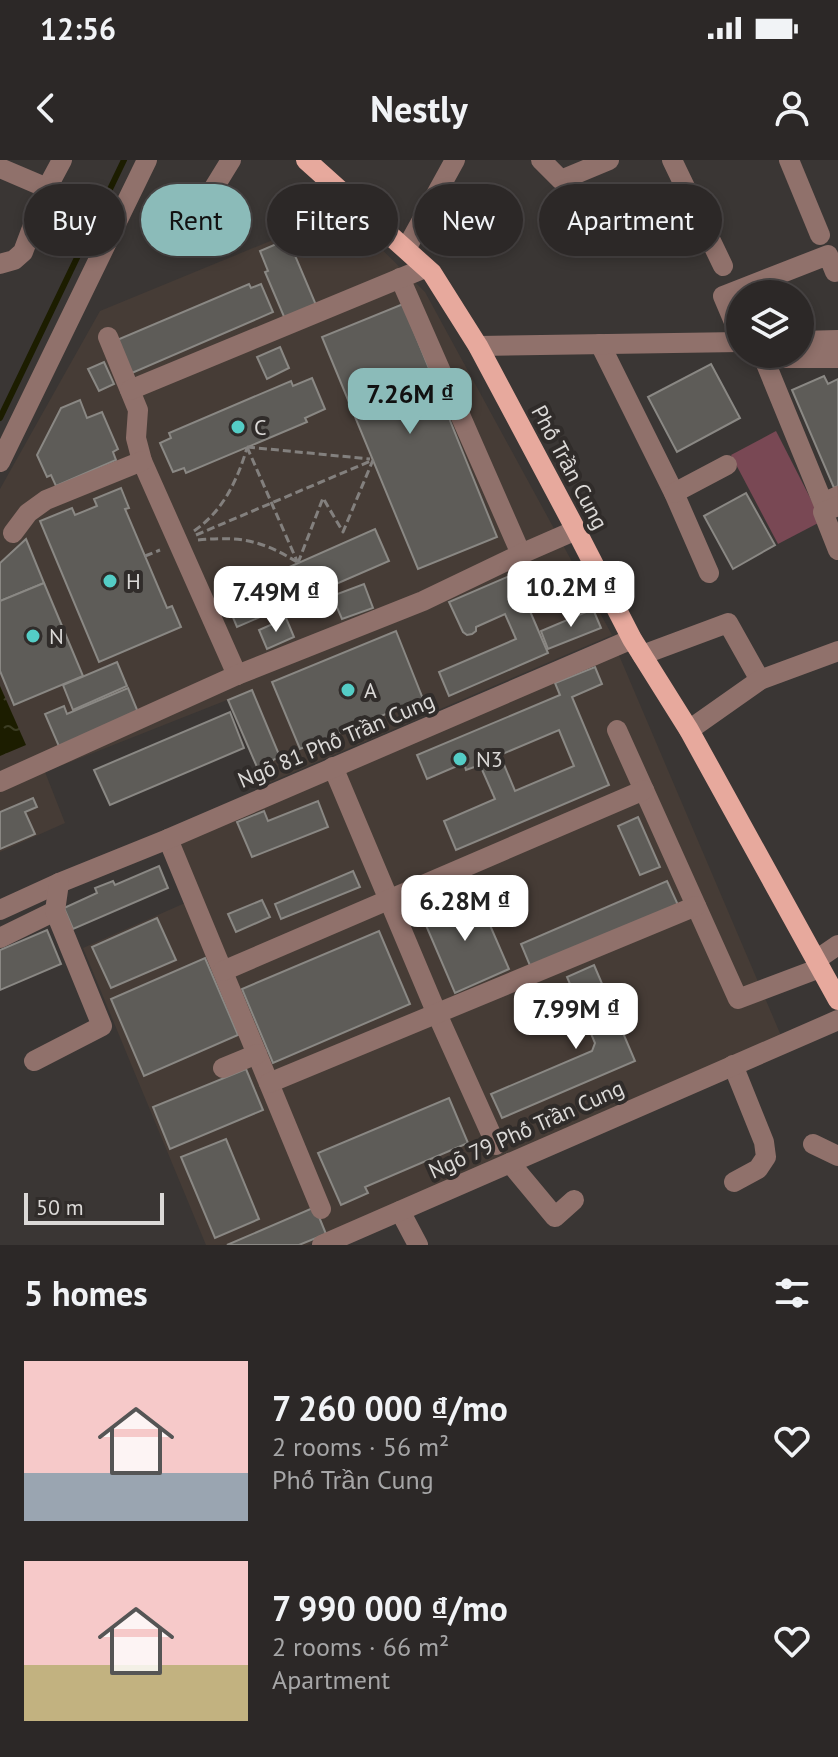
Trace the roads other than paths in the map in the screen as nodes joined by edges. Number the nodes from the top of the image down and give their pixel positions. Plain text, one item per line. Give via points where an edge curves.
1 (62, 160) edge
2 (147, 160) edge
3 (231, 160) edge
4 (306, 160) edge
5 (455, 160) edge
6 (541, 160) edge
7 (609, 160) edge
8 (672, 160) edge
9 (789, 160) edge
10 (0, 168) edge
11 (38, 184) edge
12 (49, 184) edge
13 (216, 184) edge
14 (820, 235) dead end
15 (24, 249) edge
16 (406, 249) junction
17 (0, 264) edge
18 (723, 266) dead end
19 (425, 268) junction
20 (838, 271) edge
21 (400, 278) junction
22 (764, 280) edge
23 (108, 337) dead end
24 (726, 340) edge
25 (838, 340) edge
26 (814, 341) edge
27 (600, 344) junction
28 (478, 346) junction
29 (814, 357) edge
30 (838, 358) edge
31 (768, 368) edge
32 (130, 390) junction
33 (2, 455) edge
34 (142, 461) junction
35 (727, 465) dead end
36 (674, 493) junction
37 (838, 496) edge
38 (838, 506) edge
39 (576, 530) junction
40 (13, 533) dead end
41 (838, 550) edge
42 (521, 554) junction
43 (709, 573) dead end
44 (637, 647) junction
45 (838, 651) edge
46 (237, 675) junction
47 (760, 680) junction
48 (617, 730) dead end
49 (689, 730) junction
50 (333, 767) junction
51 (0, 782) edge
52 (644, 790) junction
53 (168, 839) junction
54 (59, 883) junction
55 (388, 900) junction
56 (696, 906) junction
57 (0, 910) edge
58 (55, 911) junction
59 (0, 938) edge
60 (838, 945) edge
61 (818, 964) junction
62 (223, 971) junction
63 (838, 1000) edge
64 (437, 1014) junction
65 (838, 1020) edge
66 (257, 1054) junction
67 (34, 1061) dead end
68 (733, 1065) junction
69 (223, 1068) dead end
70 (269, 1083) junction
71 (813, 1144) dead end
72 (496, 1145) dead end
73 (838, 1156) edge
74 (510, 1163) junction
75 (734, 1182) dead end
76 (574, 1200) dead end
77 (321, 1209) dead end
78 (400, 1211) junction
79 (322, 1245) edge
80 (418, 1245) edge

1 - 12 street
2 - 33 street
3 - 13 street
4 - 16 main road, Phố Trần Cung
5 - 16 street
6 - 7 street via 561,180
8 - 18 street
9 - 14 street
10 - 11 street
15 - 17 street
16 - 19 main road, Phố Trần Cung
19 - 21 street
19 - 28 main road, Phố Trần Cung
20 - 22 street via 828,255
21 - 32 street
21 - 42 street
23 - 32 street
24 - 27 street
25 - 26 street
27 - 28 street
27 - 36 street
28 - 39 main road, Phố Trần Cung
29 - 30 street
31 - 37 street via 823,503
32 - 34 street via 138,410 136,438
34 - 40 street via 46,500
34 - 46 street
35 - 36 street
36 - 43 street
38 - 41 street via 823,512
39 - 42 street
39 - 44 main road, Phố Trần Cung
42 - 46 street via 423,601
44 - 47 street, Ngõ 81 Phố Trần Cung via 728,623
44 - 49 main road, Phố Trần Cung
44 - 50 street, Ngõ 81 Phố Trần Cung
45 - 47 street
46 - 51 street
47 - 49 street
48 - 52 street
49 - 61 main road, Phố Trần Cung
50 - 53 street, Ngõ 81 Phố Trần Cung
50 - 55 street
52 - 55 street
52 - 56 street
53 - 54 street, Ngõ 81 Phố Trần Cung
53 - 62 street
54 - 57 street, Ngõ 81 Phố Trần Cung
54 - 58 street
55 - 62 street
55 - 64 street
56 - 61 street via 738,999
56 - 64 street
58 - 59 street
58 - 67 street via 102,1026
60 - 61 street
61 - 63 main road, Phố Trần Cung
62 - 66 street
64 - 70 street
64 - 72 street
65 - 68 street, Ngõ 79 Phố Trần Cung
66 - 69 street
66 - 70 street
68 - 74 street, Ngõ 79 Phố Trần Cung
68 - 75 street via 766,1157 758,1169
70 - 77 street
71 - 73 street
74 - 76 street via 555,1217
74 - 78 street, Ngõ 79 Phố Trần Cung
78 - 79 street, Ngõ 79 Phố Trần Cung
78 - 80 street

